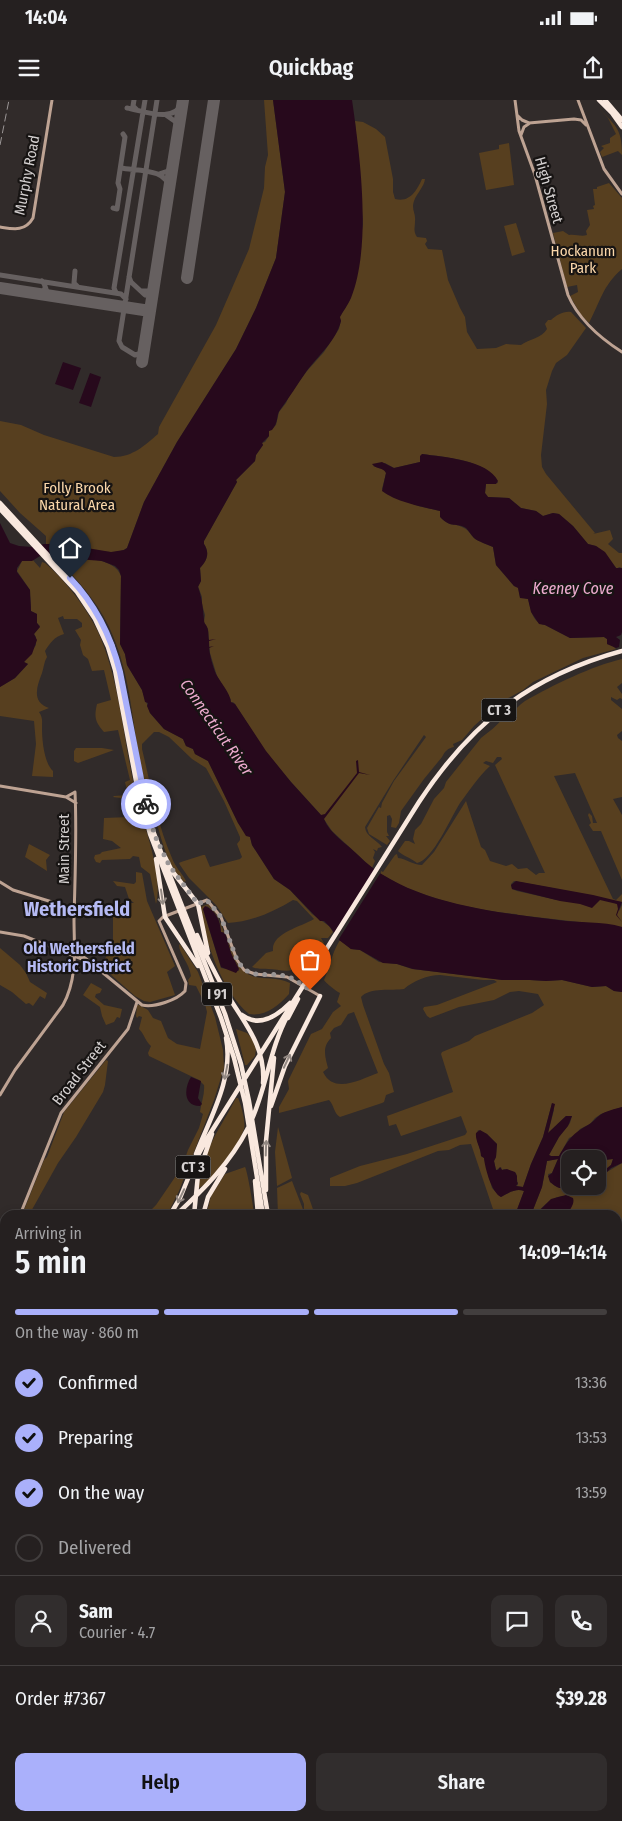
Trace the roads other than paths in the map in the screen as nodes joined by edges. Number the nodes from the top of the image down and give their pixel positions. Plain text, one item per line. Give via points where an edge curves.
1 (52, 100) edge
2 (515, 100) edge
3 (578, 100) edge
4 (599, 100) edge
5 (606, 100) edge
6 (581, 109) junction
7 (516, 112) junction
8 (574, 119) junction
9 (622, 120) edge
10 (531, 123) junction
11 (622, 127) edge
12 (589, 130) junction
13 (520, 136) junction
14 (622, 194) edge
15 (0, 227) edge
16 (622, 352) edge
17 (0, 503) edge
18 (0, 509) edge
19 (622, 652) edge
20 (0, 786) edge
21 (66, 797) junction
22 (76, 803) junction
23 (155, 836) junction
24 (153, 843) junction
25 (0, 882) edge
26 (178, 903) junction
27 (198, 904) junction
28 (75, 909) junction
29 (184, 916) junction
30 (163, 918) junction
31 (188, 921) junction
32 (0, 932) edge
33 (75, 956) junction
34 (212, 964) junction
35 (205, 976) junction
36 (320, 996) joint
37 (298, 997) junction
38 (132, 998) junction
39 (137, 1002) junction
40 (236, 1007) junction
41 (134, 1008) junction
42 (224, 1024) junction
43 (0, 1095) edge
44 (258, 1105) junction
45 (218, 1121) junction
46 (267, 1124) junction
47 (237, 1147) junction
48 (255, 1167) junction
49 (190, 1174) junction
50 (266, 1206) junction
51 (22, 1210) edge
52 (173, 1210) edge
53 (181, 1210) edge
54 (194, 1210) edge
55 (204, 1210) edge
56 (257, 1210) edge
57 (262, 1210) edge
58 (267, 1210) edge

1 - 15 street, Murphy Road via 33,218 20,229
2 - 7 street, High Street
3 - 6 street
4 - 11 highway
5 - 9 highway
6 - 8 street via 580,115
6 - 12 street
7 - 10 street via 521,119
7 - 13 street, High Street
8 - 10 street
8 - 12 street via 582,121
10 - 13 street via 524,127
12 - 14 street via 606,172
13 - 16 street, High Street via 536,175 569,298 586,322
17 - 23 highway, I 91 via 55,562 89,602 102,623 120,672 143,792
18 - 24 highway, I 91 via 71,586 100,628 117,679 138,792
19 - 37 highway, CT 3 via 557,677 531,692 503,711 455,757 412,816
20 - 21 street
21 - 22 street
21 - 22 street, Main Street via 75,792
22 - 28 street, Main Street
23 - 26 highway, I 91
23 - 27 highway via 171,868
24 - 26 highway, I 91
24 -> 30 highway
25 - 28 street via 12,890
26 - 29 highway, I 91
27 - 30 street
27 - 34 highway
27 - 36 street via 207,900 217,910 244,970 287,977
28 - 33 street, Main Street
29 - 31 highway, I 91
29 - 35 highway, I 91
30 - 35 highway
30 - 39 street via 159,924 186,981 186,988 179,996 151,1006
31 - 34 highway
31 - 50 highway, I 91 via 238,1053
32 - 33 street via 24,936
33 - 38 street via 87,961
33 - 43 street, Main Street via 66,999
34 - 40 highway
35 - 42 highway, I 91
46 -> 36 highway via 282,1073
37 - 40 highway via 262,1021 247,1018
37 - 44 highway, CT 3 via 277,1038
37 - 45 highway, CT 3
37 - 46 highway via 276,1048
38 - 39 street
38 - 41 street
39 - 41 street, Broad Street
40 - 44 highway via 261,1054 263,1081
41 - 51 street, Broad Street via 128,1028 61,1114
42 - 48 highway, I 91 via 240,1082
42 -> 49 highway via 228,1055 226,1075
44 - 47 highway, CT 3
45 - 49 highway, CT 3
45 - 54 highway via 200,1171
50 -> 46 highway
47 - 53 highway, CT 3 via 220,1172
47 - 55 highway
48 - 56 highway
48 - 57 highway, I 91
49 -> 52 highway, CT 3
50 - 58 highway, I 91

